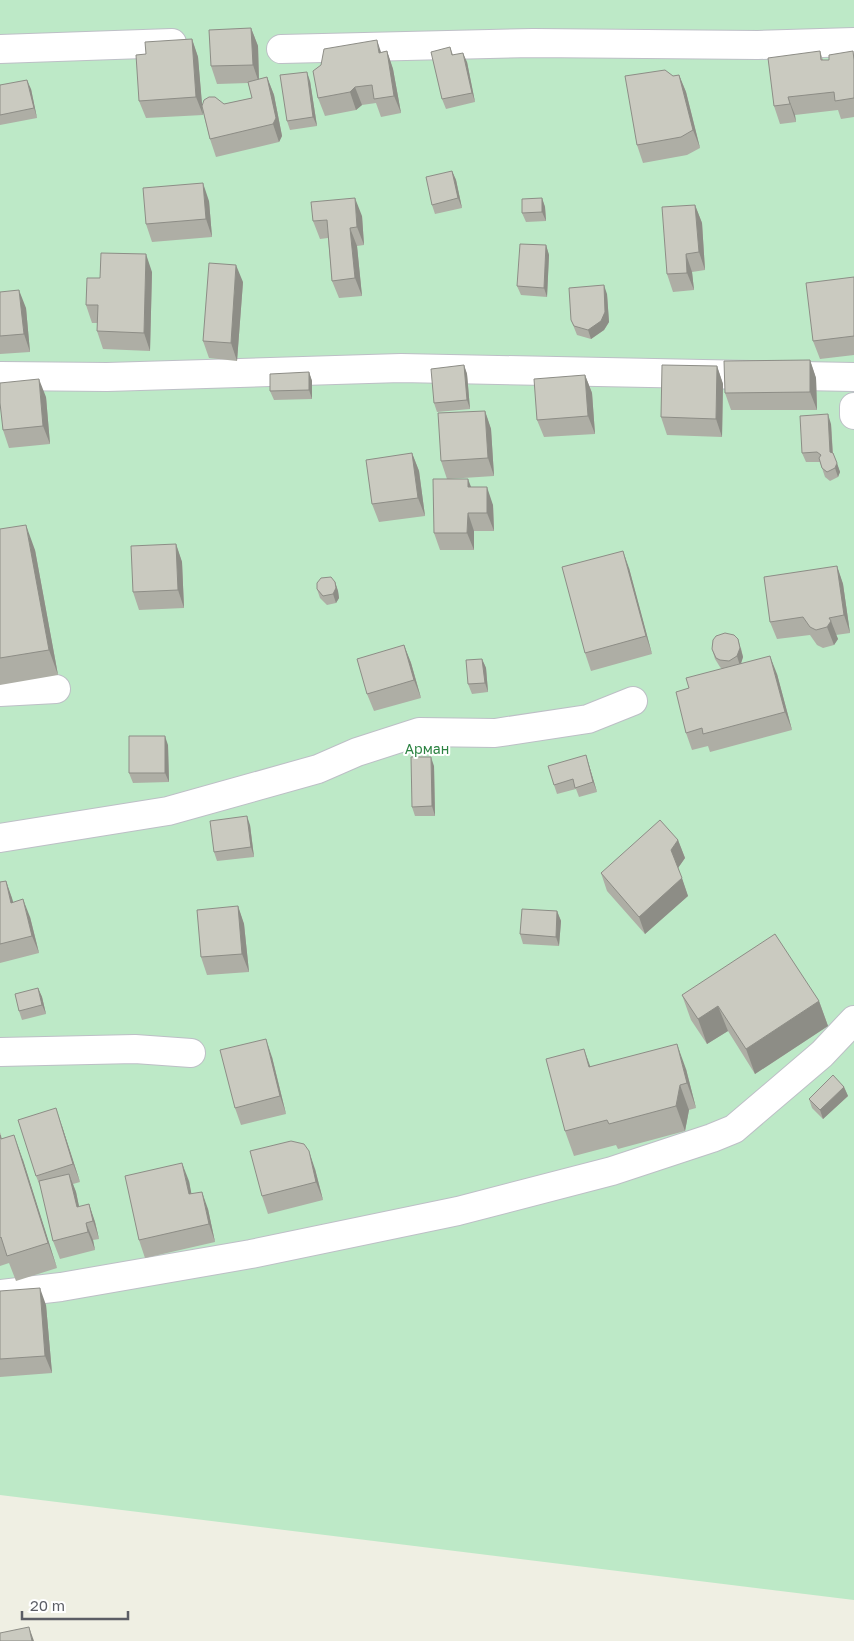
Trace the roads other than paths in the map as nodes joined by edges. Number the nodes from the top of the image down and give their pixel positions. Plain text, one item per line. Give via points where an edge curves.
1 (854, 42) edge
2 (172, 43) edge
3 (0, 49) edge
4 (281, 49) dead end
5 (0, 376) edge
6 (854, 377) edge
7 (854, 406) edge
8 (854, 415) edge
9 (56, 689) dead end
10 (0, 692) edge
11 (633, 701) dead end
12 (0, 838) edge
13 (854, 1020) edge
14 (0, 1052) edge
15 (191, 1053) dead end
16 (0, 1294) edge

1 - 4 street via 758,45 533,42
2 - 3 street
5 - 6 street via 107,377 401,368
7 - 8 street
9 - 10 street
11 - 12 street via 588,719 495,733 419,732 318,769 168,811
13 - 16 street via 822,1054 734,1129 621,1168 458,1211 251,1254 61,1287
14 - 15 street via 135,1049

